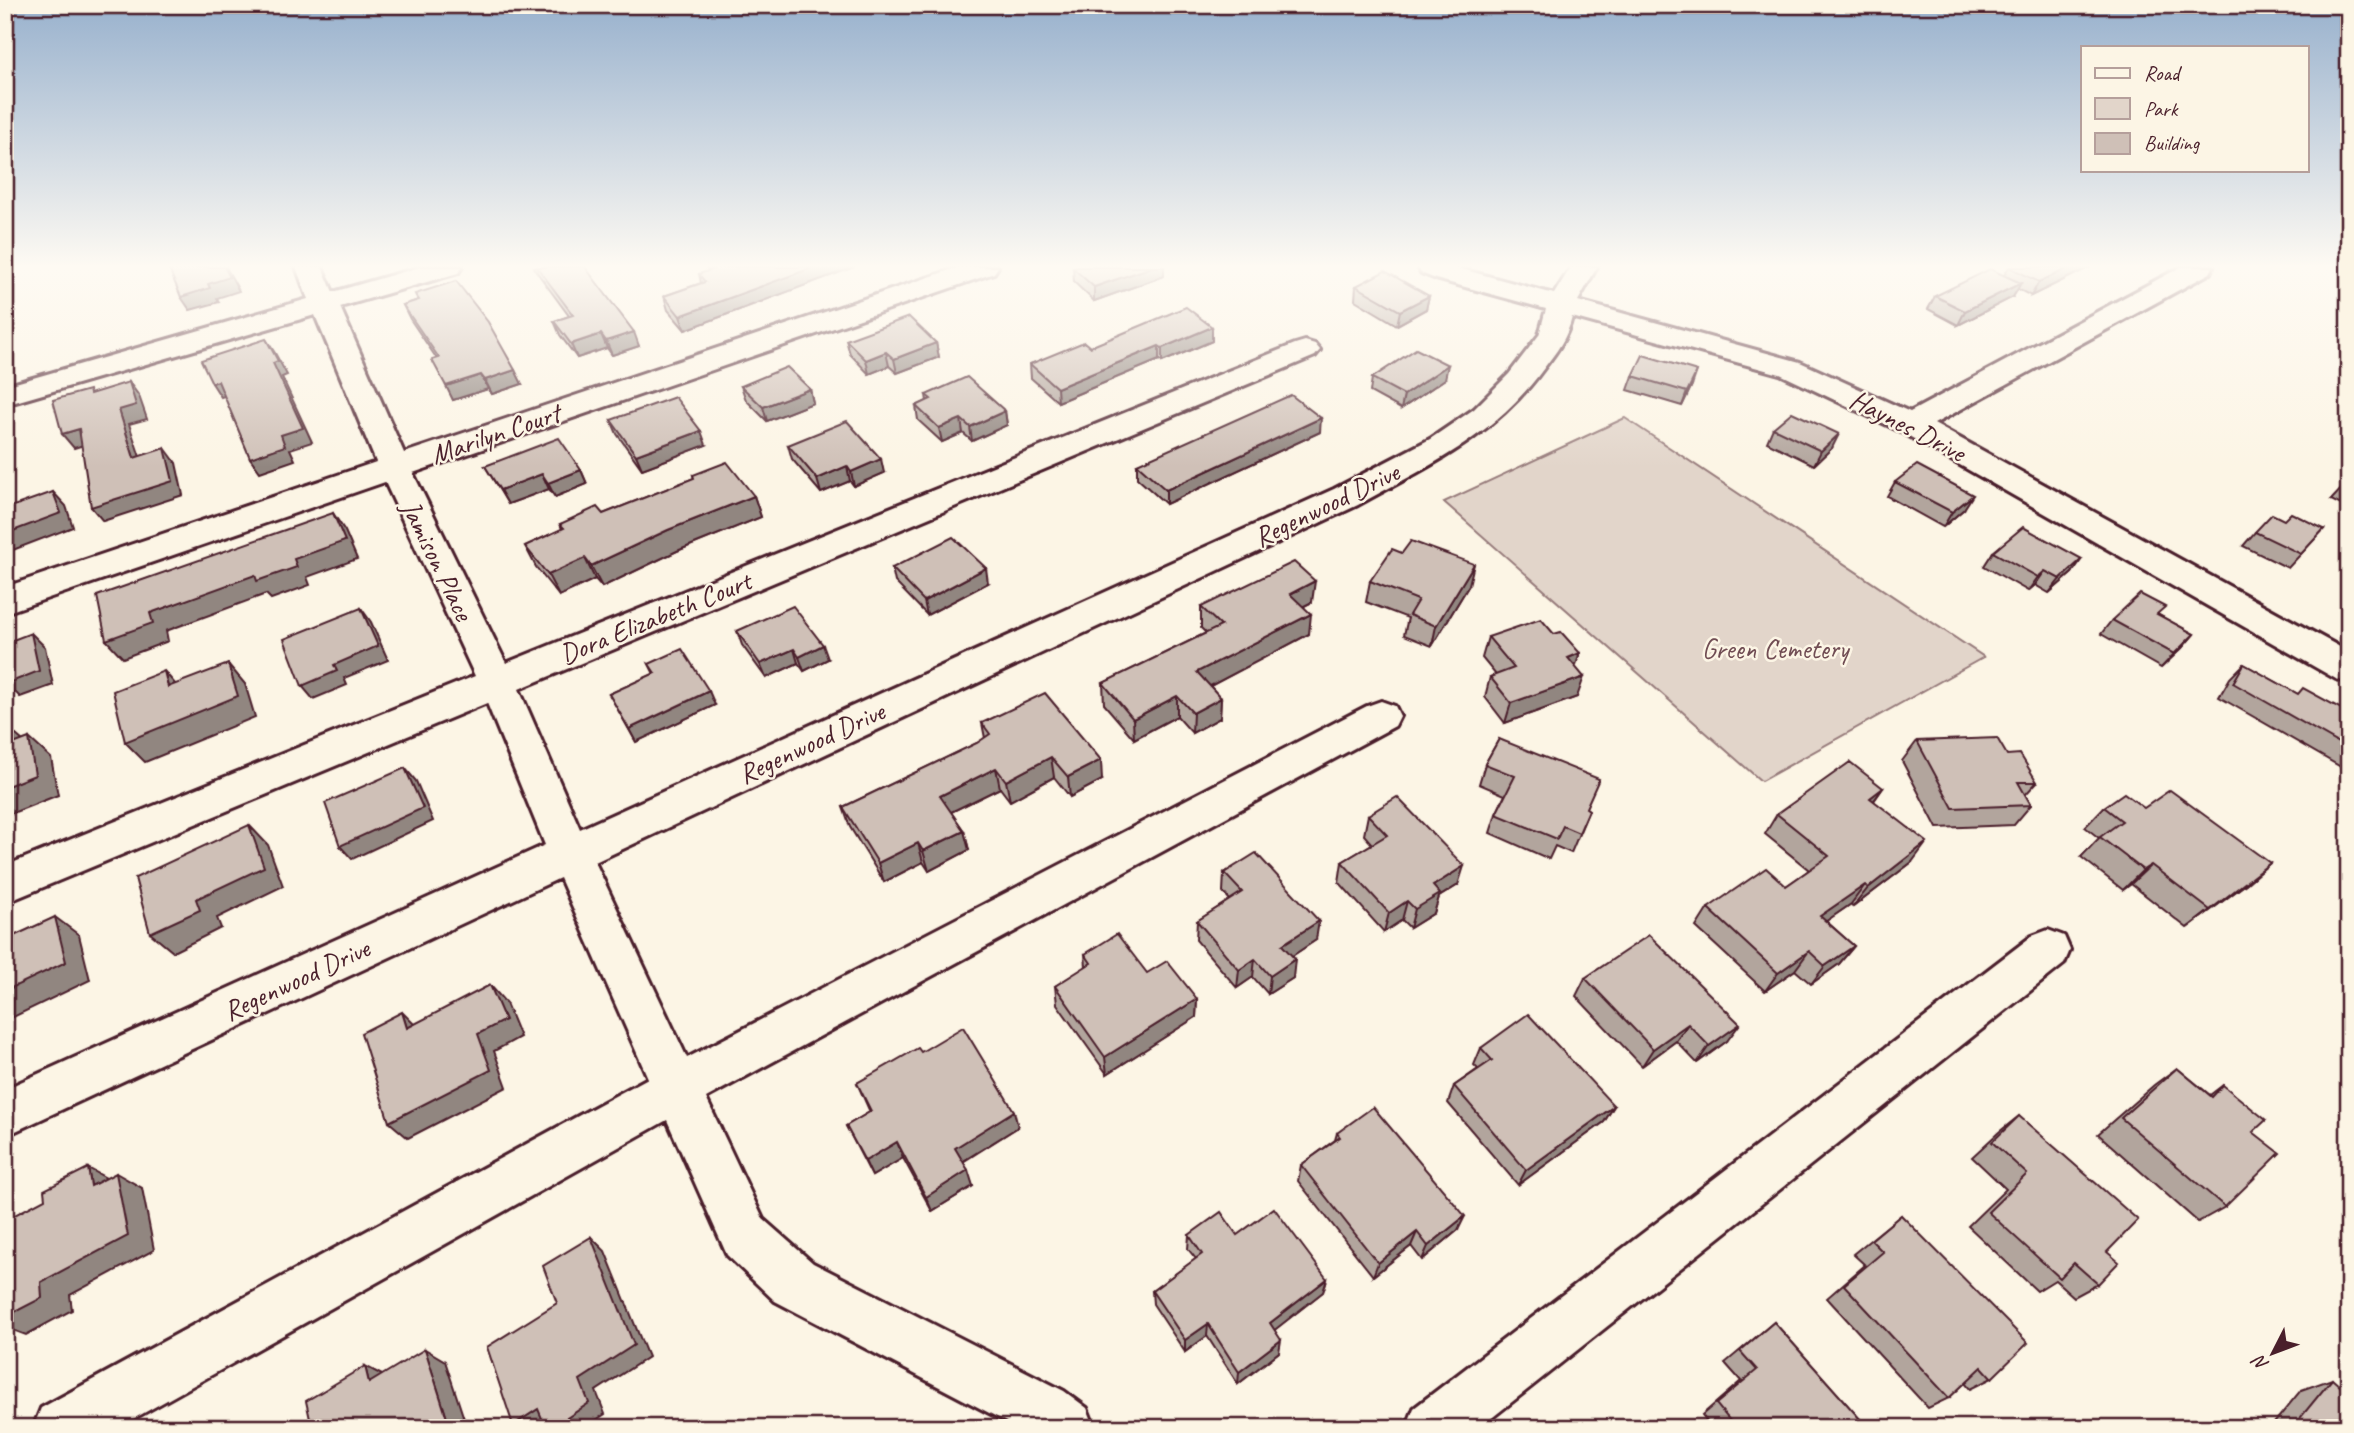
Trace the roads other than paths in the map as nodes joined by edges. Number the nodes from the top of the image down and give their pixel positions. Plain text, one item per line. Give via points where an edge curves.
1 (216, 334) edge
2 (338, 334) edge
3 (788, 334) edge
4 (1554, 334) edge
5 (1666, 334) edge
6 (2077, 334) edge
7 (1305, 350) dead end
8 (5, 396) edge
9 (1912, 424) junction
10 (394, 468) junction
11 (5, 600) edge
12 (2349, 669) edge
13 (497, 682) junction
14 (1381, 716) dead end
15 (569, 852) junction
16 (5, 885) edge
17 (2048, 950) dead end
18 (679, 1087) junction
19 (5, 1113) edge
20 (61, 1428) edge
21 (1067, 1428) edge
22 (1434, 1428) edge

1 - 8 street
2 - 10 street, Jamison Place
3 - 10 street, Marilyn Court
4 - 15 street, Regenwood Drive via 1520,380 1485,416 1392,473
5 - 9 street, Haynes Drive via 1790,368
6 - 9 street
7 - 13 street, Dora Elizabeth Court
9 - 12 street, Haynes Drive
10 - 11 street, Marilyn Court
10 - 13 street, Jamison Place
13 - 15 street, Jamison Place
13 - 16 street, Dora Elizabeth Court
14 - 18 street
15 - 18 street, Jamison Place
15 - 19 street, Regenwood Drive
17 - 22 street
18 - 20 street
18 - 21 street, Jamison Place via 745,1237 794,1282 1045,1411

